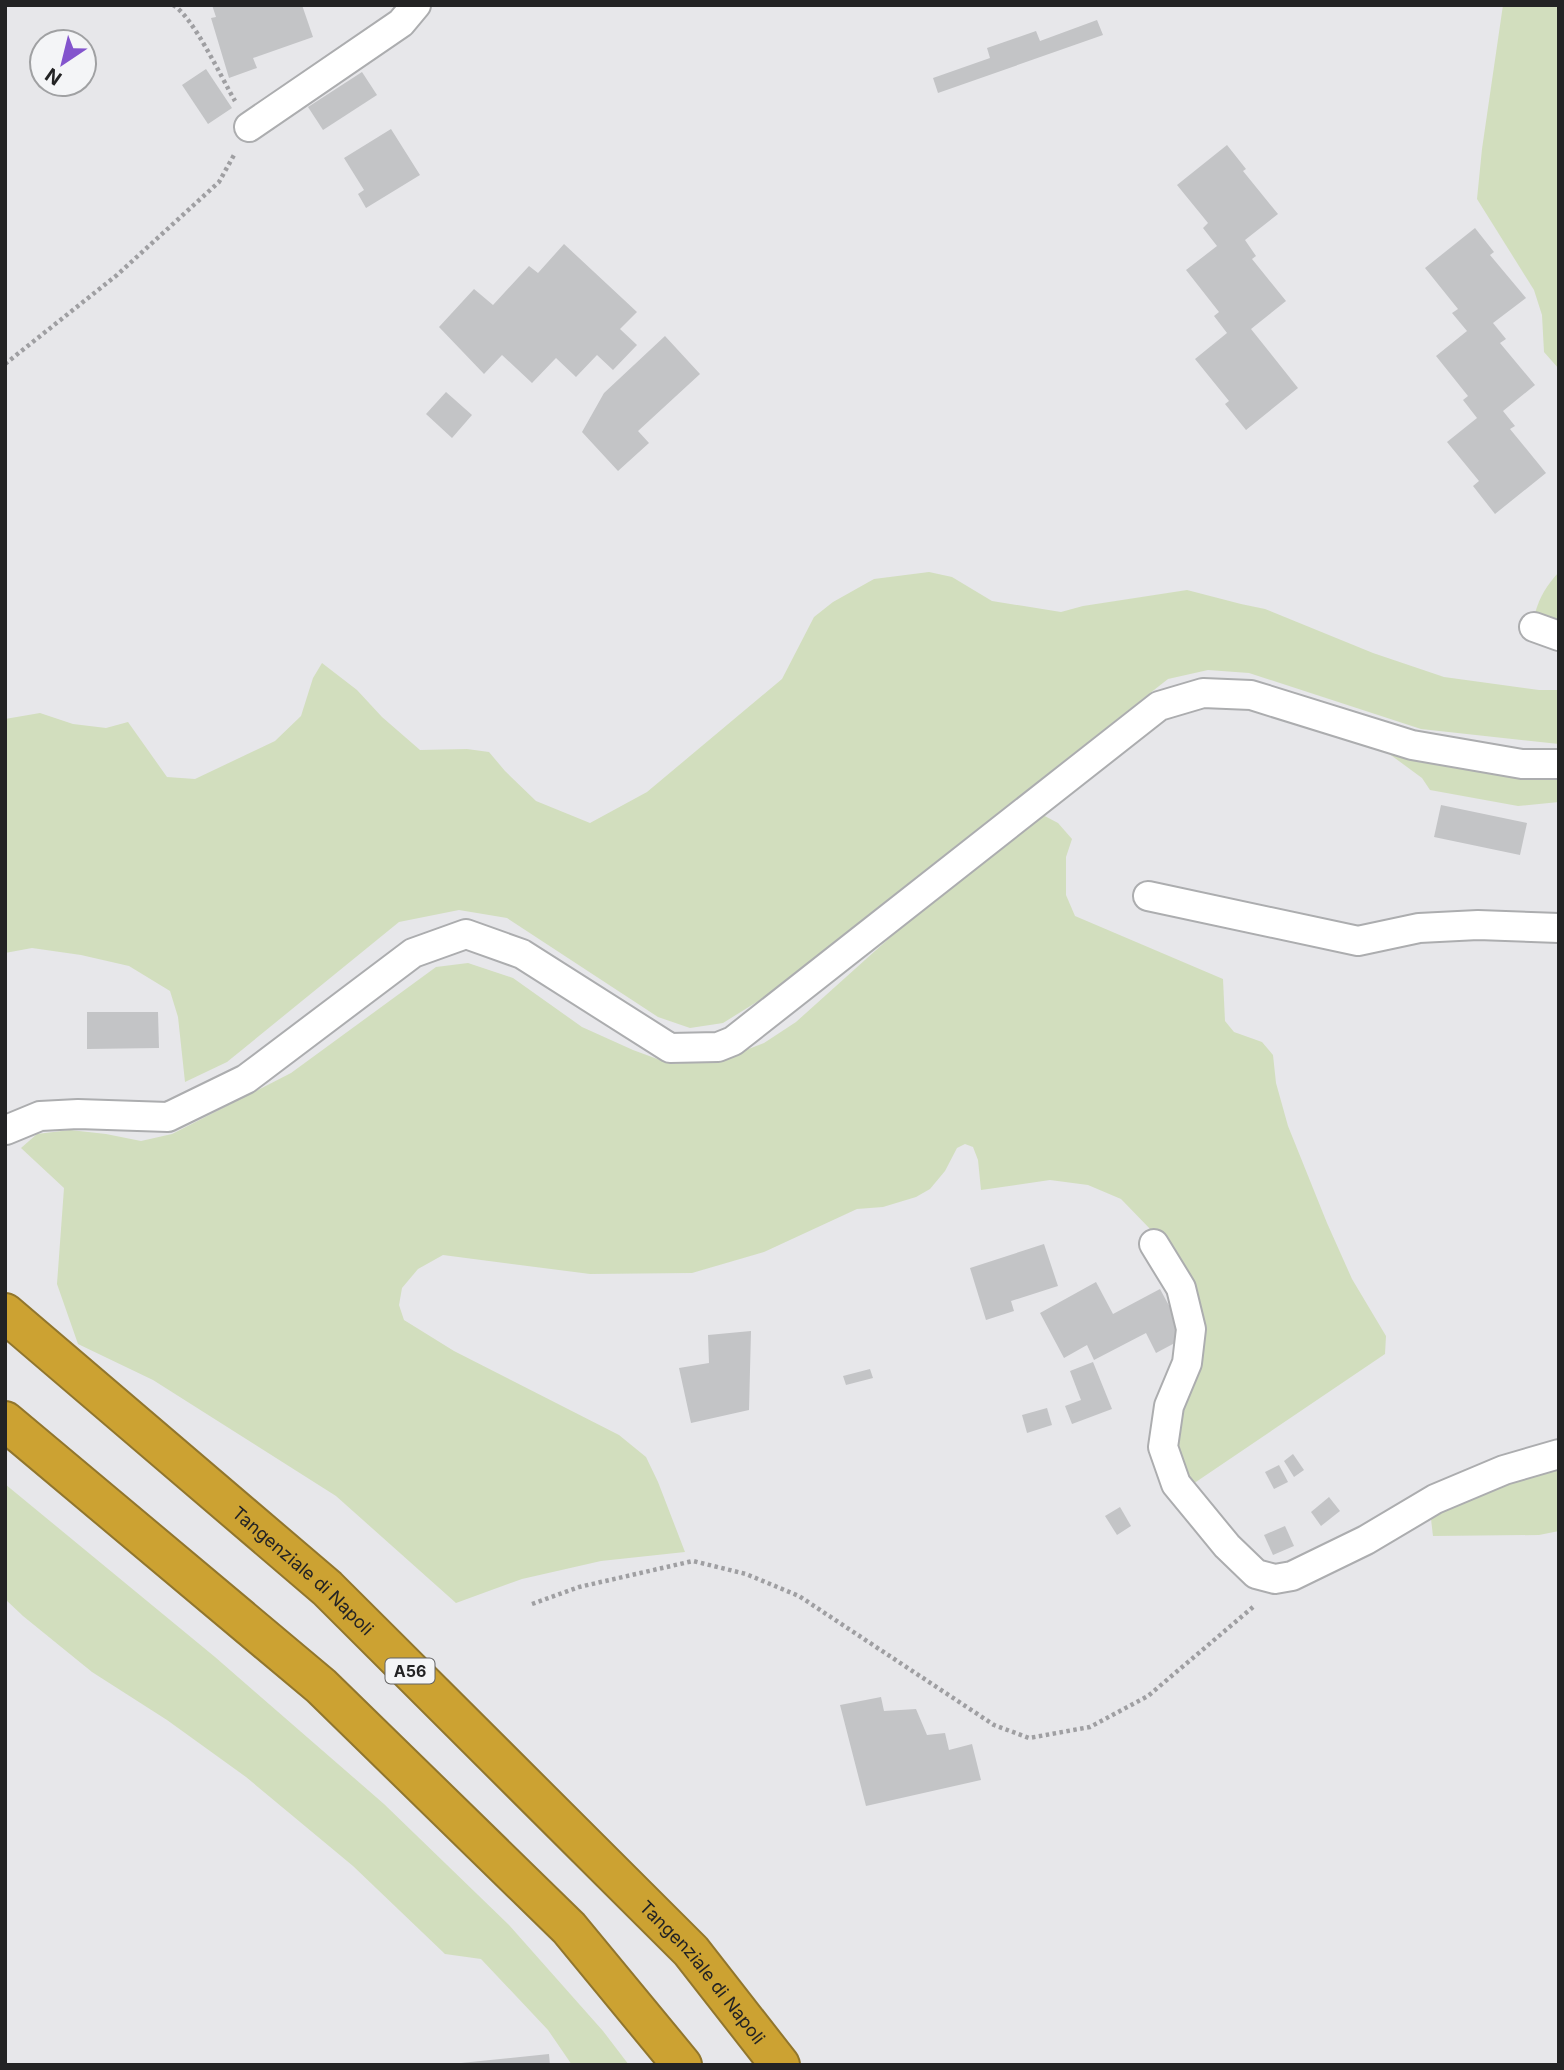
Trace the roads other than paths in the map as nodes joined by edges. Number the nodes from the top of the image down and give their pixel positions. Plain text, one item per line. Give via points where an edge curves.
1 (416, 5) edge
2 (249, 127) road end
3 (1559, 764) edge
4 (1148, 896) dead end
5 (1559, 929) edge
6 (6, 1130) edge
7 (1154, 1244) dead end
8 (5, 1313) edge
9 (5, 1421) edge
10 (1559, 1454) edge
11 (682, 2065) edge
12 (780, 2065) edge

1 - 2 street via 401,23
3 - 6 street via 1522,764 1412,745 1251,695 1203,692 1159,706 733,1041 718,1047 670,1048 522,954 466,934 413,953 246,1079 168,1117 40,1116
4 - 5 street via 1358,941 1419,928
7 - 10 street via 1181,1288 1191,1329 1187,1363 1169,1406 1163,1447 1176,1484 1256,1574 1275,1579 1292,1576 1367,1540 1435,1499 1504,1470
8 - 12 highway, Tangenziale di Napoli / A56 via 327,1588 691,1951
9 - 11 highway via 321,1686 569,1928

